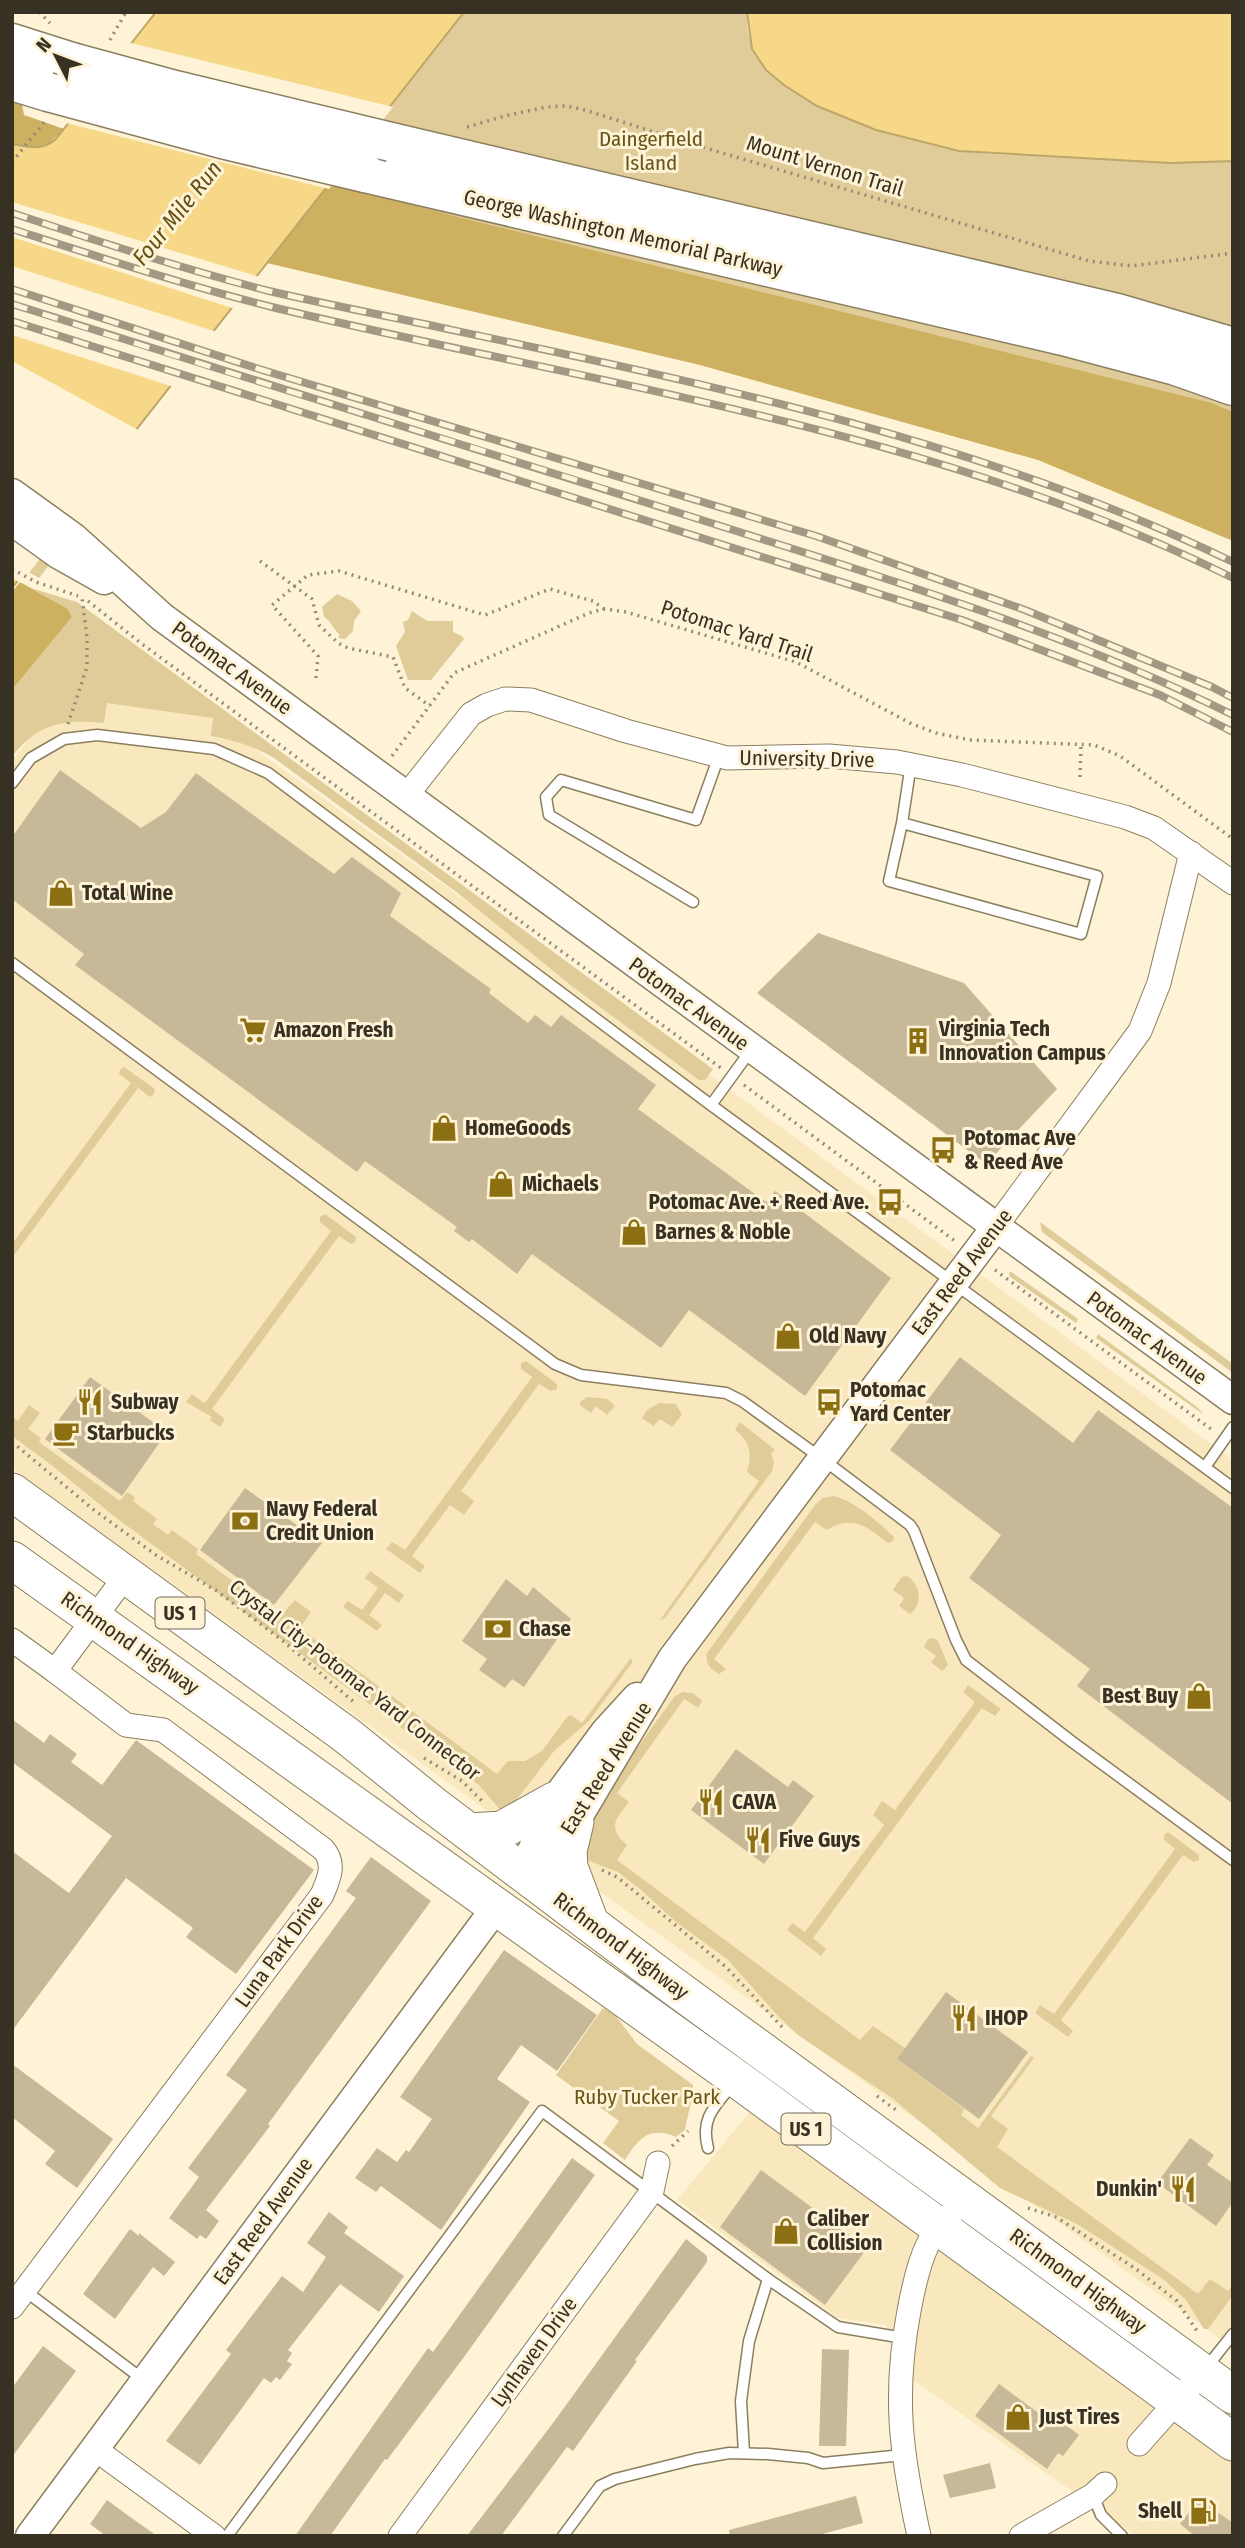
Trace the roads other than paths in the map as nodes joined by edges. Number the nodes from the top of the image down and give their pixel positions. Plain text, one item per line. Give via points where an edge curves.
1 (12, 43) edge
2 (12, 81) edge
3 (1233, 346) edge
4 (1233, 386) edge
5 (12, 493) edge
6 (12, 521) edge
7 (66, 545) junction
8 (719, 756) junction
9 (911, 764) junction
10 (12, 783) edge
11 (406, 796) junction
12 (902, 823) junction
13 (1191, 853) junction
14 (1233, 883) edge
15 (693, 902) dead end
16 (12, 962) edge
17 (751, 1050) junction
18 (711, 1104) junction
19 (995, 1228) junction
20 (954, 1283) junction
21 (1233, 1400) edge
22 (1233, 1427) edge
23 (821, 1458) junction
24 (1205, 1467) junction
25 (1233, 1488) edge
26 (12, 1492) edge
27 (12, 1560) edge
28 (127, 1574) junction
29 (94, 1618) junction
30 (12, 1640) edge
31 (55, 1671) junction
32 (565, 1812) junction
33 (1233, 1860) edge
34 (503, 1869) junction
35 (591, 1924) junction
36 (737, 2079) junction
37 (708, 2148) dead end
38 (658, 2164) dead end
39 (652, 2191) junction
40 (966, 2198) junction
41 (940, 2227) junction
42 (768, 2279) junction
43 (18, 2298) edge
44 (1233, 2334) edge
45 (904, 2338) junction
46 (1202, 2373) junction
47 (145, 2381) junction
48 (1233, 2395) edge
49 (1178, 2401) junction
50 (1233, 2442) edge
51 (1139, 2444) dead end
52 (95, 2449) junction
53 (744, 2453) junction
54 (903, 2455) junction
55 (1099, 2490) joint
56 (30, 2536) edge
57 (214, 2536) edge
58 (227, 2536) edge
59 (400, 2536) edge
60 (564, 2536) edge
61 (919, 2536) edge
62 (1021, 2536) edge
63 (1122, 2536) edge

1 - 3 highway, George Washington Memorial Parkway, bridge via 186,93 1117,313
2 - 4 highway, George Washington Memorial Parkway, bridge via 211,136 1063,336
5 - 7 street, Potomac Avenue
6 - 7 street, Potomac Avenue
7 - 11 street, Potomac Avenue
8 - 9 street, University Drive via 829,756
8 - 11 street, University Drive via 531,700 505,699 471,714
8 - 15 lane via 696,820 561,780 546,797 549,815
9 - 12 lane
9 - 13 street, University Drive via 1125,817 1154,828
10 - 18 lane via 31,758 64,739 97,735 214,749 268,773
11 - 17 street, Potomac Avenue
12 - 12 lane via 888,881 1081,933 1097,876
13 - 14 street, University Drive
13 - 19 street, East Reed Avenue via 1159,983 1140,1031
16 - 23 lane via 555,1364 582,1375 726,1393
17 - 18 lane
17 - 19 street, Potomac Avenue
18 - 20 lane
19 - 20 street, East Reed Avenue
19 - 21 street, Potomac Avenue
20 - 23 street, East Reed Avenue
20 - 24 lane
22 - 24 lane
23 - 32 street, East Reed Avenue via 671,1659
23 - 33 lane via 914,1531 966,1660
24 - 25 lane
26 - 28 highway, Richmond Highway / US 1
27 - 29 highway, Richmond Highway / US 1
28 - 29 street
28 - 34 highway, Richmond Highway / US 1 via 346,1735
29 - 31 street
29 - 34 highway, Richmond Highway / US 1 via 432,1860 471,1870
30 - 31 street, Luna Park Drive
31 - 43 street, Luna Park Drive via 126,1725 163,1730 323,1849 331,1863 322,1895
32 - 34 street, East Reed Avenue via 545,1863
32 - 34 highway via 502,1830
32 - 35 highway via 569,1867
34 - 35 highway, Richmond Highway / US 1
34 - 36 highway, Richmond Highway / US 1
34 - 47 street, East Reed Avenue
35 - 40 highway, Richmond Highway / US 1
36 - 37 lane via 706,2121
36 - 41 highway, Richmond Highway / US 1
38 - 39 street, Lynhaven Drive
39 - 42 lane
39 - 58 lane via 542,2111
39 - 59 street, Lynhaven Drive
40 - 41 street
40 - 46 highway, Richmond Highway / US 1
41 - 45 street via 928,2244
41 - 49 highway, Richmond Highway / US 1
42 - 45 lane via 838,2327
42 - 53 lane via 749,2341 742,2389
43 - 47 lane
44 - 46 lane
45 - 54 street via 899,2407
46 - 48 highway, Richmond Highway / US 1
46 - 49 street
47 - 52 street, East Reed Avenue
49 - 50 highway, Richmond Highway / US 1
49 - 51 street
52 - 56 street, East Reed Avenue
52 - 57 street
53 - 54 lane via 823,2463
53 - 60 lane via 695,2459 615,2479 600,2486
54 - 61 street
55 - 62 street
55 - 63 lane via 1101,2515

